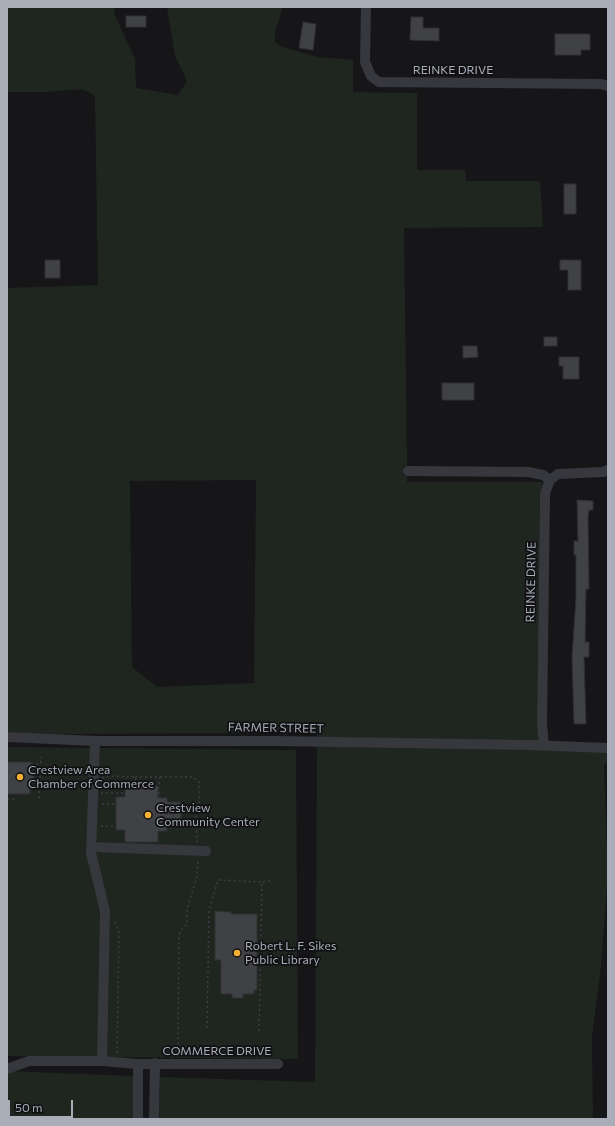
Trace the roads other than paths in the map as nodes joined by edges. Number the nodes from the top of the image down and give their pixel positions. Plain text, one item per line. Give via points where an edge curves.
1 (366, 7) edge
2 (608, 86) edge
3 (608, 470) edge
4 (408, 471) dead end
5 (550, 480) junction
6 (7, 737) edge
7 (95, 741) junction
8 (544, 746) junction
9 (608, 748) edge
10 (92, 847) junction
11 (206, 851) dead end
12 (102, 1061) junction
13 (155, 1063) junction
14 (138, 1064) junction
15 (278, 1064) dead end
16 (7, 1069) edge
17 (138, 1119) edge
18 (154, 1119) edge

1 - 2 street, REINKE DRIVE via 365,62 371,76 379,82
3 - 5 street via 564,472
4 - 5 street via 528,472 543,475
5 - 8 street, REINKE DRIVE via 545,501 542,724
6 - 7 street, FARMER STREET
7 - 8 street, FARMER STREET
7 - 10 street
8 - 9 street, FARMER STREET
10 - 11 street
10 - 12 street via 91,853 105,911
12 - 14 street, COMMERCE DRIVE
12 - 16 street, COMMERCE DRIVE via 29,1061
13 - 14 street, COMMERCE DRIVE
13 - 15 street, COMMERCE DRIVE
13 - 18 street, COMMERCE DRIVE
14 - 17 street

